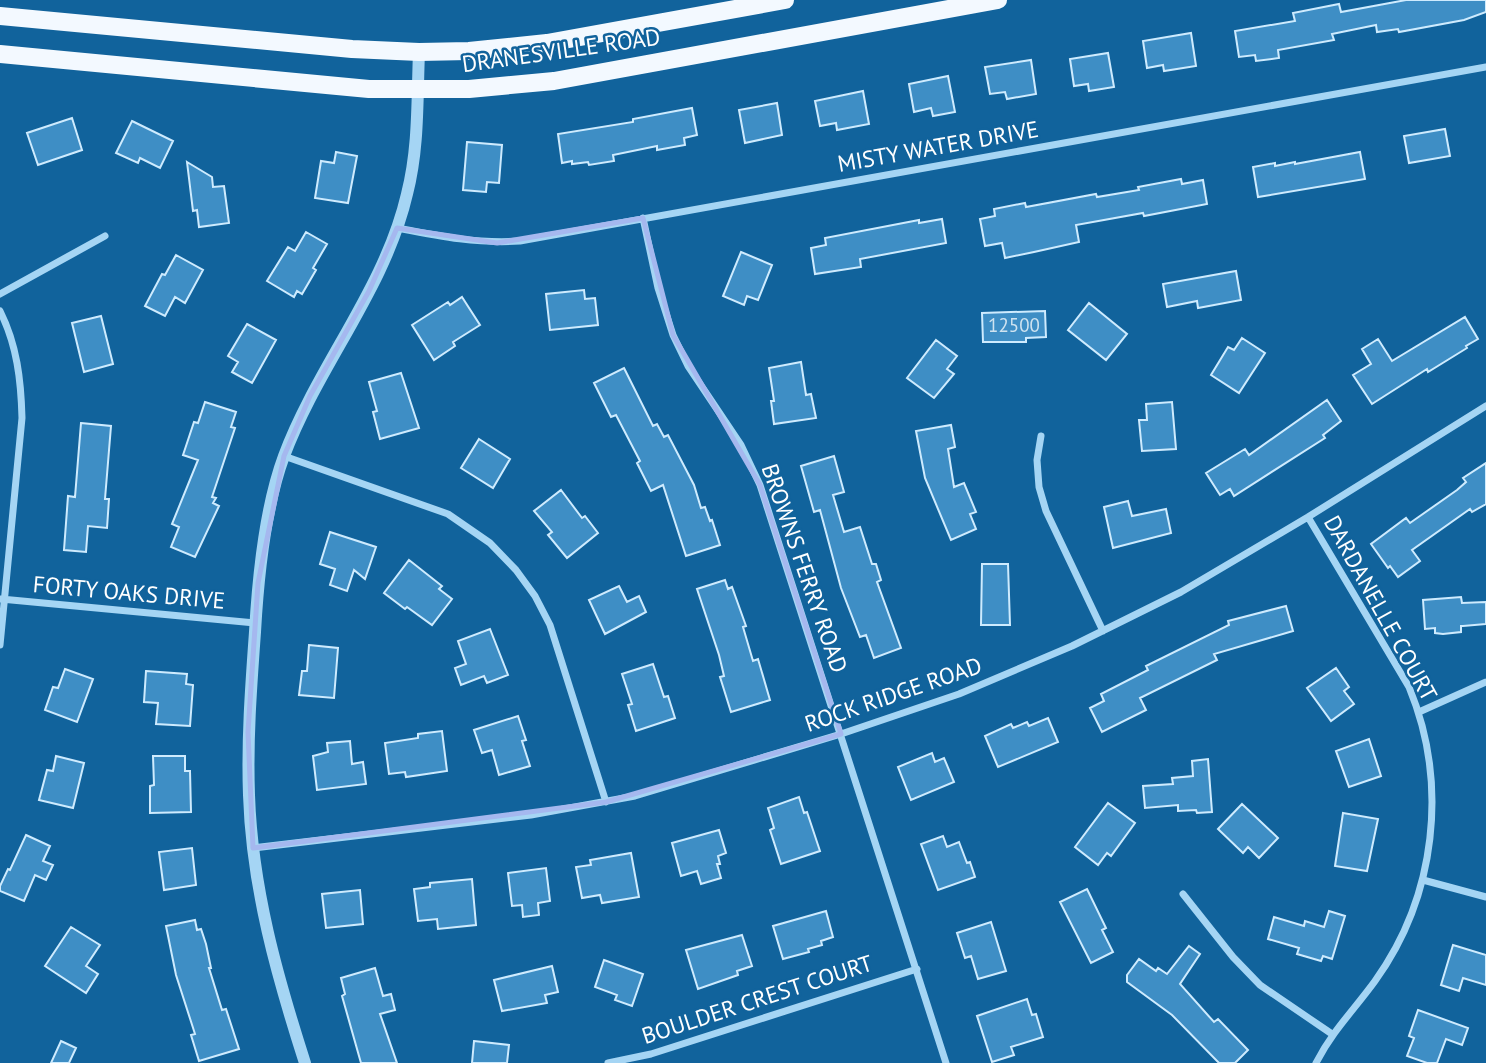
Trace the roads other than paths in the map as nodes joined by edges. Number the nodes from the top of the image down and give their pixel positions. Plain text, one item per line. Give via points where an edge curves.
1 (785, 0) edge
2 (998, 0) edge
3 (0, 16) edge
4 (419, 52) junction
5 (0, 54) edge
6 (1486, 67) edge
7 (418, 91) junction
8 (643, 218) junction
9 (397, 228) junction
10 (105, 236) dead end
11 (0, 293) edge
12 (0, 311) edge
13 (1486, 407) edge
14 (1041, 436) dead end
15 (284, 456) junction
16 (1308, 517) junction
17 (2, 599) edge
18 (255, 623) junction
19 (1103, 631) junction
20 (0, 645) edge
21 (1486, 682) edge
22 (1419, 712) junction
23 (841, 734) junction
24 (606, 802) junction
25 (253, 848) junction
26 (1423, 880) junction
27 (1184, 894) dead end
28 (1486, 897) edge
29 (917, 969) junction
30 (1332, 1034) junction
31 (305, 1063) edge
32 (608, 1063) edge
33 (946, 1063) edge
34 (1316, 1063) edge

1 - 4 main road, DRANESVILLE ROAD via 547,43
2 - 7 main road, DRANESVILLE ROAD via 554,81
3 - 4 main road, DRANESVILLE ROAD
4 - 7 street
5 - 7 main road, DRANESVILLE ROAD
6 - 8 street, MISTY WATER DRIVE
7 - 9 street via 408,194
8 - 9 street, MISTY WATER DRIVE via 497,243
8 - 23 street, BROWNS FERRY ROAD via 673,335 688,366 741,445 760,485
9 - 15 street
10 - 11 street
12 - 17 street via 22,383
13 - 16 street, ROCK RIDGE ROAD
14 - 19 street via 1037,460 1046,510
15 - 18 street via 270,509
15 - 24 street via 448,514 490,543 516,570 550,625
16 - 19 street, ROCK RIDGE ROAD via 1181,592
16 - 22 street, DARDANELLE COURT via 1389,651
17 - 18 street, FORTY OAKS DRIVE
17 - 20 street
18 - 25 street via 248,732
19 - 23 street, ROCK RIDGE ROAD via 959,694
21 - 22 street
22 - 26 street, DARDANELLE COURT via 1432,790 1432,835
23 - 24 street, ROCK RIDGE ROAD
23 - 29 street, BROWNS FERRY ROAD
24 - 25 street, ROCK RIDGE ROAD
25 - 31 street via 275,964
26 - 28 street
26 - 30 street, DARDANELLE COURT via 1390,958
27 - 30 street via 1260,985
29 - 32 street, BOULDER CREST COURT via 651,1054
29 - 33 street, BROWNS FERRY ROAD
30 - 34 street, DARDANELLE COURT

